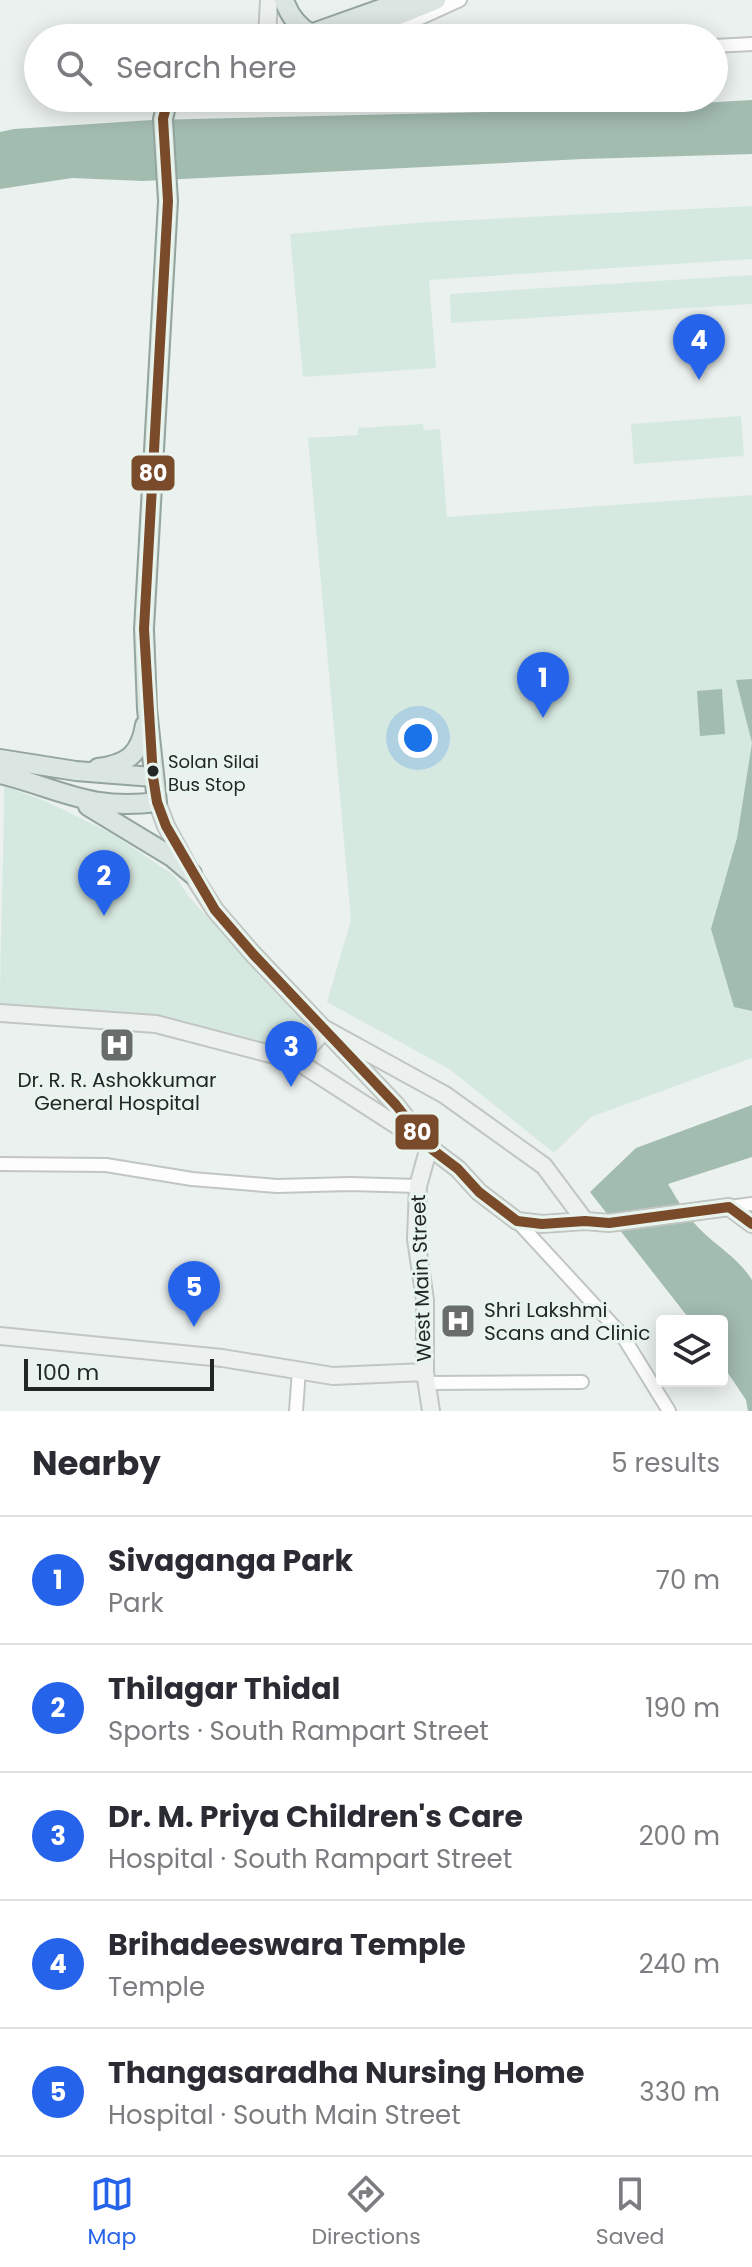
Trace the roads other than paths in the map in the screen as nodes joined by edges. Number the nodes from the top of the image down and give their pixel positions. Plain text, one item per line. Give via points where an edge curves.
1 (269, 0) edge
2 (284, 0) edge
3 (436, 0) edge
4 (460, 0) edge
5 (404, 6) edge
6 (268, 24) edge
7 (297, 24) edge
8 (345, 24) edge
9 (378, 24) edge
10 (385, 24) edge
11 (752, 44) edge
12 (728, 45) edge
13 (170, 112) edge
14 (147, 709) junction
15 (0, 759) edge
16 (76, 771) junction
17 (0, 774) edge
18 (153, 777) junction
19 (75, 799) junction
20 (157, 802) junction
21 (192, 874) junction
22 (0, 1013) edge
23 (325, 1029) junction
24 (297, 1061) junction
25 (429, 1147) junction
26 (0, 1164) edge
27 (418, 1186) junction
28 (752, 1204) edge
29 (729, 1207) junction
30 (517, 1221) junction
31 (585, 1221) junction
32 (752, 1224) edge
33 (0, 1336) edge
34 (299, 1370) junction
35 (426, 1378) junction
36 (582, 1382) dead end
37 (296, 1411) edge
38 (431, 1411) edge
39 (669, 1411) edge

1 - 6 street
2 - 7 main road
3 - 5 main road
4 - 10 street via 416,20
5 - 8 main road
5 - 9 main road
11 - 12 street
13 - 14 main road via 144,629
14 - 16 main road via 137,752 112,766
14 - 18 main road
15 - 16 main road
16 - 18 main road
17 - 19 main road
18 - 20 main road
19 - 20 main road via 112,805
19 - 21 main road
20 - 21 street
21 - 23 street via 215,910
22 - 24 street via 156,1024
23 - 24 street
23 - 25 street
23 - 31 street via 445,1095 544,1166
24 - 25 street
25 - 27 street, West Main Street
25 - 30 street
26 - 27 street via 106,1165 277,1186
27 - 35 street, West Main Street via 416,1239 425,1300
28 - 29 street
29 - 31 street via 609,1223
29 - 32 street
30 - 31 street
30 - 39 street via 622,1335
33 - 34 street
34 - 35 street
34 - 37 street
35 - 36 street
35 - 38 street, West Main Street

